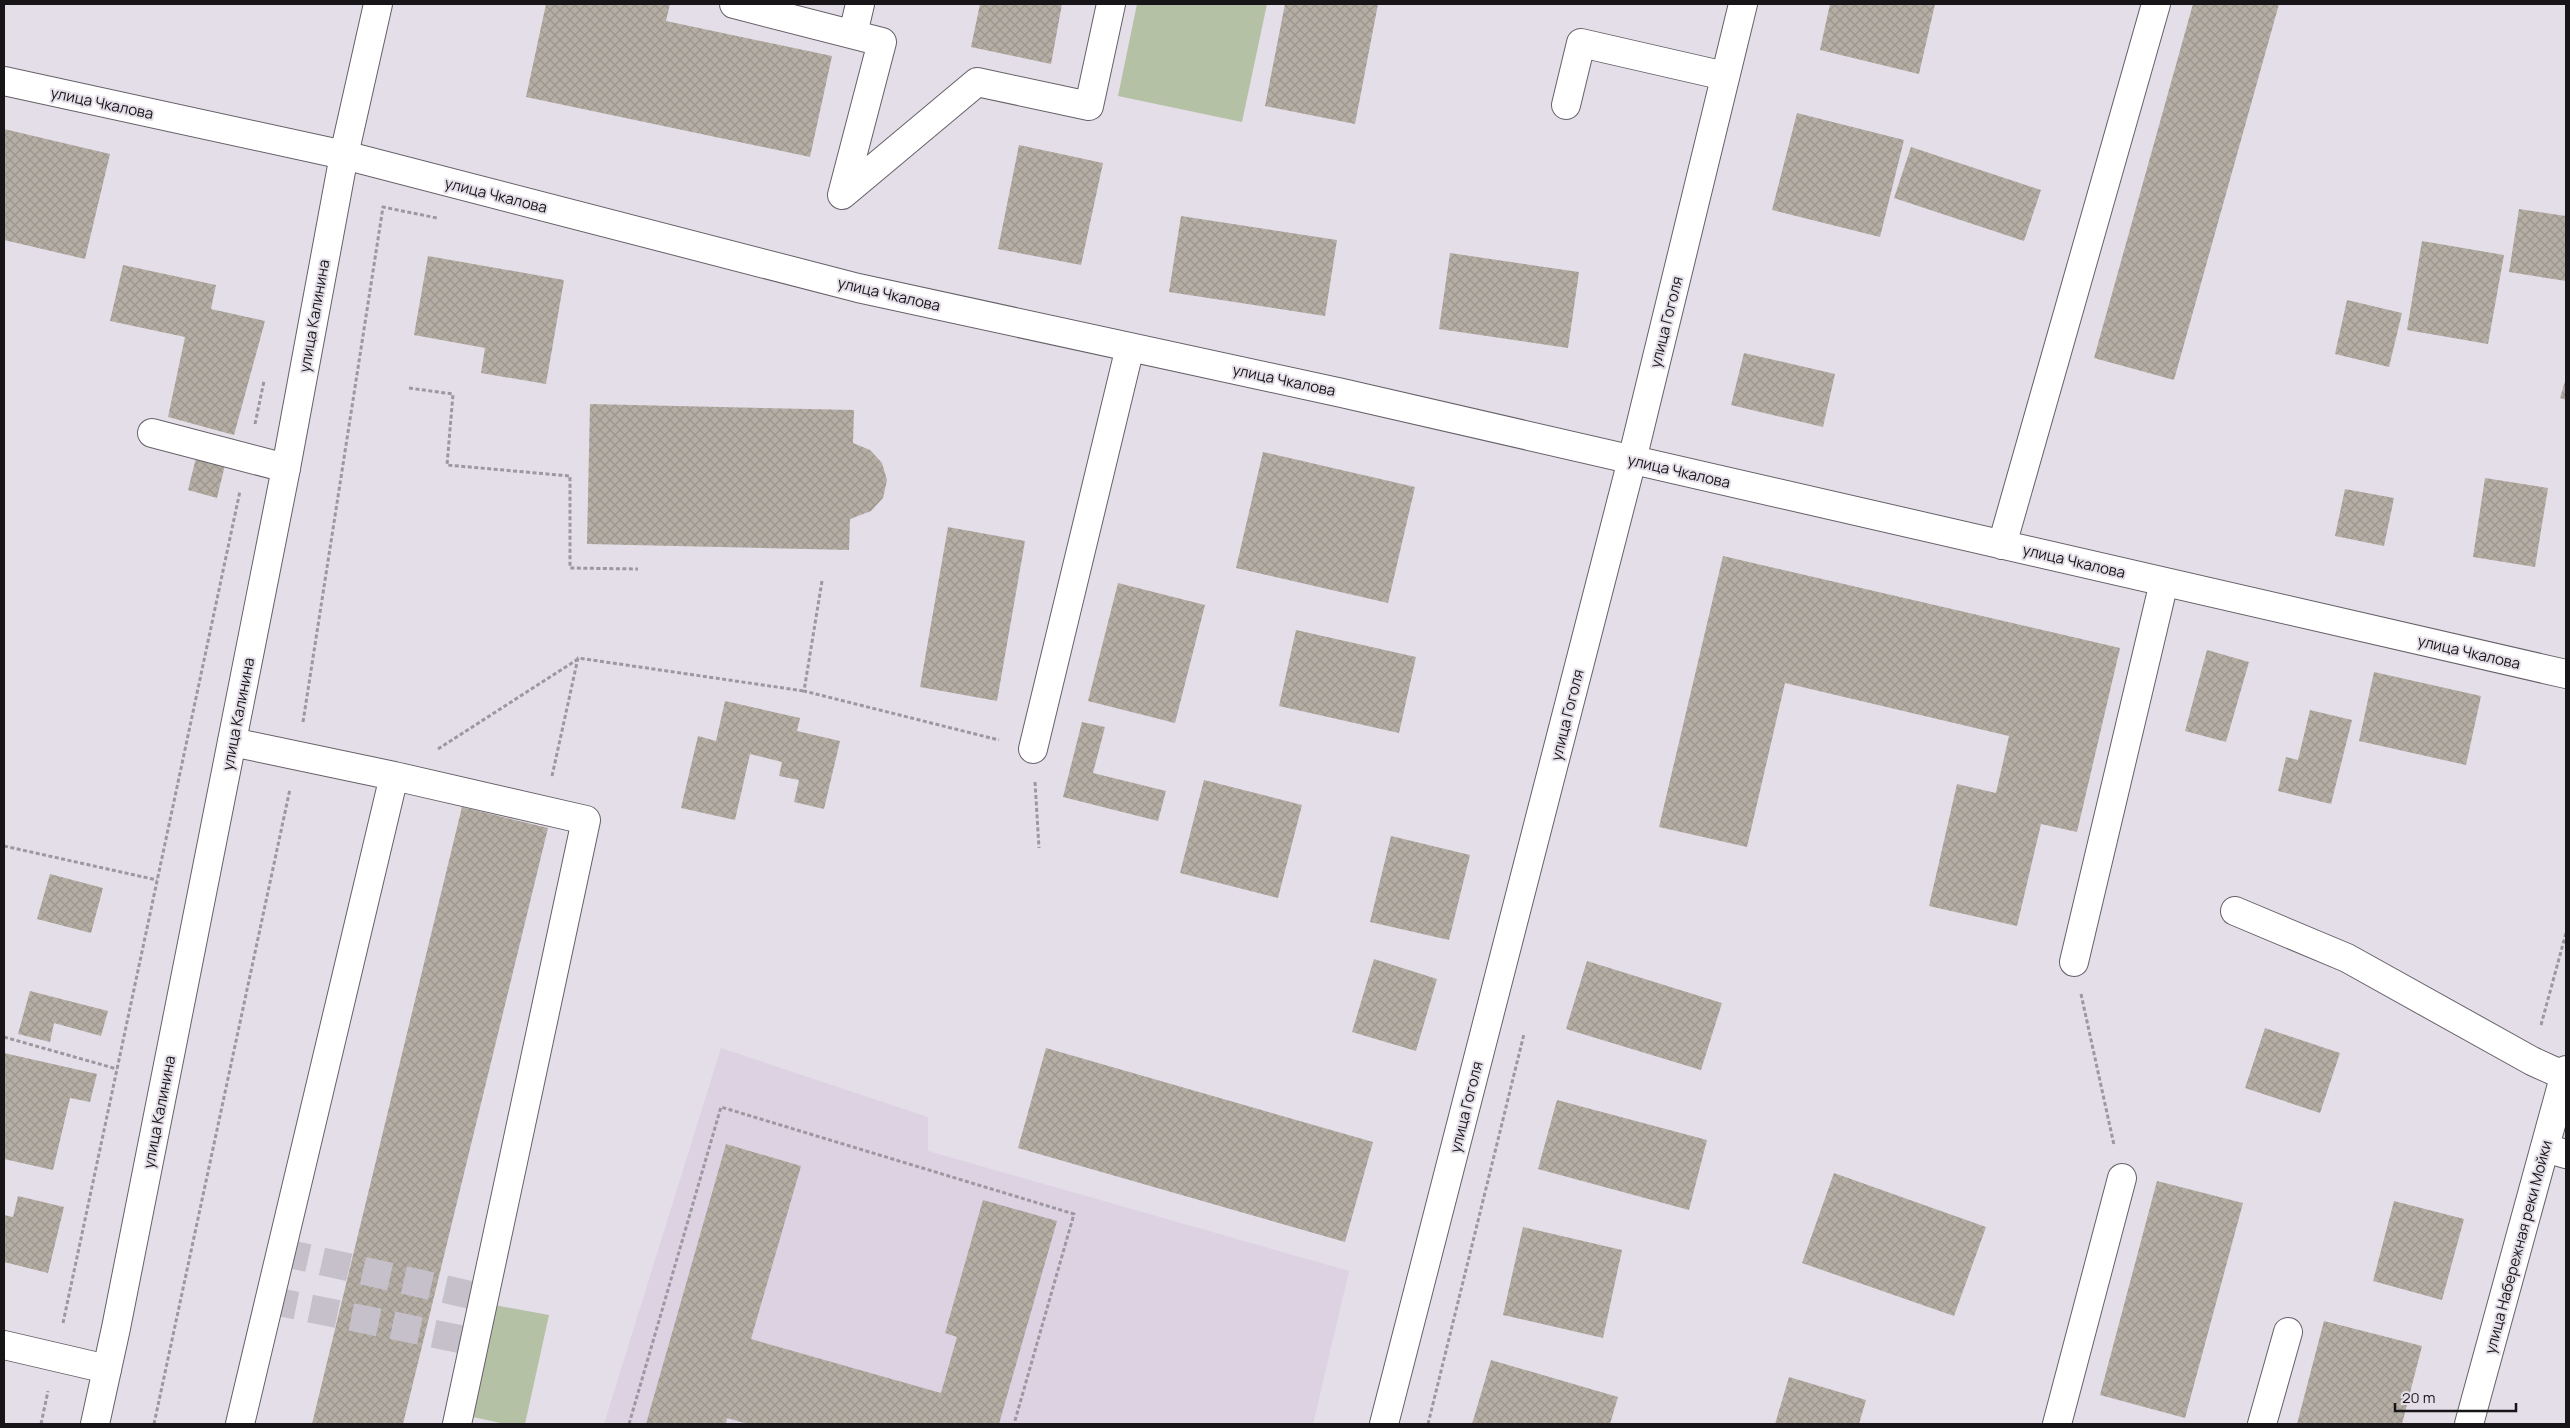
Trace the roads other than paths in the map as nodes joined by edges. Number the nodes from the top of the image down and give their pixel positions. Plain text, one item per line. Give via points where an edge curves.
1 (378, 4) edge
2 (734, 4) edge
3 (860, 4) edge
4 (1111, 4) edge
5 (1743, 4) edge
6 (2156, 4) edge
7 (853, 34) junction
8 (1725, 76) junction
9 (4, 81) edge
10 (1566, 105) dead end
11 (344, 155) junction
12 (1130, 347) junction
13 (152, 433) dead end
14 (1632, 460) junction
15 (286, 468) junction
16 (2002, 545) junction
17 (2164, 582) junction
18 (2566, 674) edge
19 (232, 742) junction
20 (1033, 749) road end
21 (394, 776) junction
22 (2235, 911) dead end
23 (2074, 962) road end
24 (2565, 1073) edge
25 (2555, 1151) edge
26 (2122, 1178) road end
27 (2288, 1332) dead end
28 (4, 1344) edge
29 (107, 1369) junction
30 (95, 1424) edge
31 (240, 1424) edge
32 (457, 1424) edge
33 (1384, 1424) edge
34 (2057, 1424) edge
35 (2262, 1424) edge
36 (2469, 1424) edge

1 - 11 main road, улица Калинина
2 - 7 main road
3 - 7 main road
4 - 7 main road via 1089,106 977,82 842,195 882,42
5 - 8 main road, улица Гоголя
6 - 16 main road
8 - 10 main road via 1581,43
8 - 14 main road, улица Гоголя
9 - 11 main road, улица Чкалова
11 - 12 main road, улица Чкалова via 858,288
11 - 15 main road, улица Калинина
12 - 14 main road, улица Чкалова
12 - 20 main road
13 - 15 main road
14 - 16 main road, улица Чкалова
14 - 33 main road, улица Гоголя
15 - 19 main road, улица Калинина
16 - 17 main road, улица Чкалова
17 - 18 main road, улица Чкалова
17 - 23 main road
19 - 21 main road
19 - 29 main road, улица Калинина
21 - 31 main road
21 - 32 main road via 586,820
22 - 24 main road via 2347,958 2532,1061
24 - 25 main road, улица Набережная реки Мойки
25 - 36 main road, улица Набережная реки Мойки
26 - 34 main road
27 - 35 main road
28 - 29 main road
29 - 30 main road, улица Калинина

